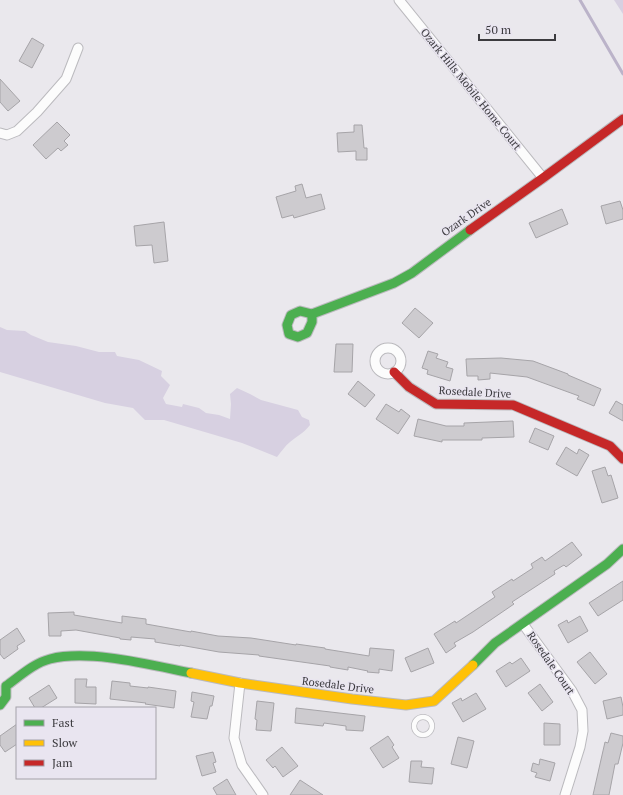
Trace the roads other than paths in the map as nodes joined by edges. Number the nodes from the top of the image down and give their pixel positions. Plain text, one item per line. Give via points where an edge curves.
1 (399, 0) edge
2 (78, 48) dead end
3 (623, 119) edge
4 (0, 133) edge
5 (543, 178) junction
6 (312, 314) dead end
7 (394, 372) dead end
8 (623, 459) edge
9 (623, 549) edge
10 (524, 624) junction
11 (240, 684) junction
12 (3, 685) edge
13 (417, 703) junction
14 (0, 705) edge
15 (420, 717) dead end
16 (263, 795) edge
17 (565, 795) edge

1 - 5 street, Ozark Hills Mobile Home Court
2 - 4 street via 66,80 37,112 17,131
3 - 5 street, Ozark Drive
5 - 6 street, Ozark Drive via 412,273 394,283
7 - 8 street, Rosedale Drive via 409,387 436,404 513,405 610,446
9 - 10 street, Rosedale Drive via 607,564
10 - 13 street, Rosedale Drive via 495,643 434,701
10 - 17 street, Rosedale Court via 572,691 582,710 583,731 580,747
11 - 12 street, Rosedale Drive via 139,663 89,656 68,656 37,664
11 - 13 street, Rosedale Drive via 406,705
11 - 16 street via 234,738 242,765
12 - 14 street, Rosedale Drive via 8,690
13 - 15 lane

